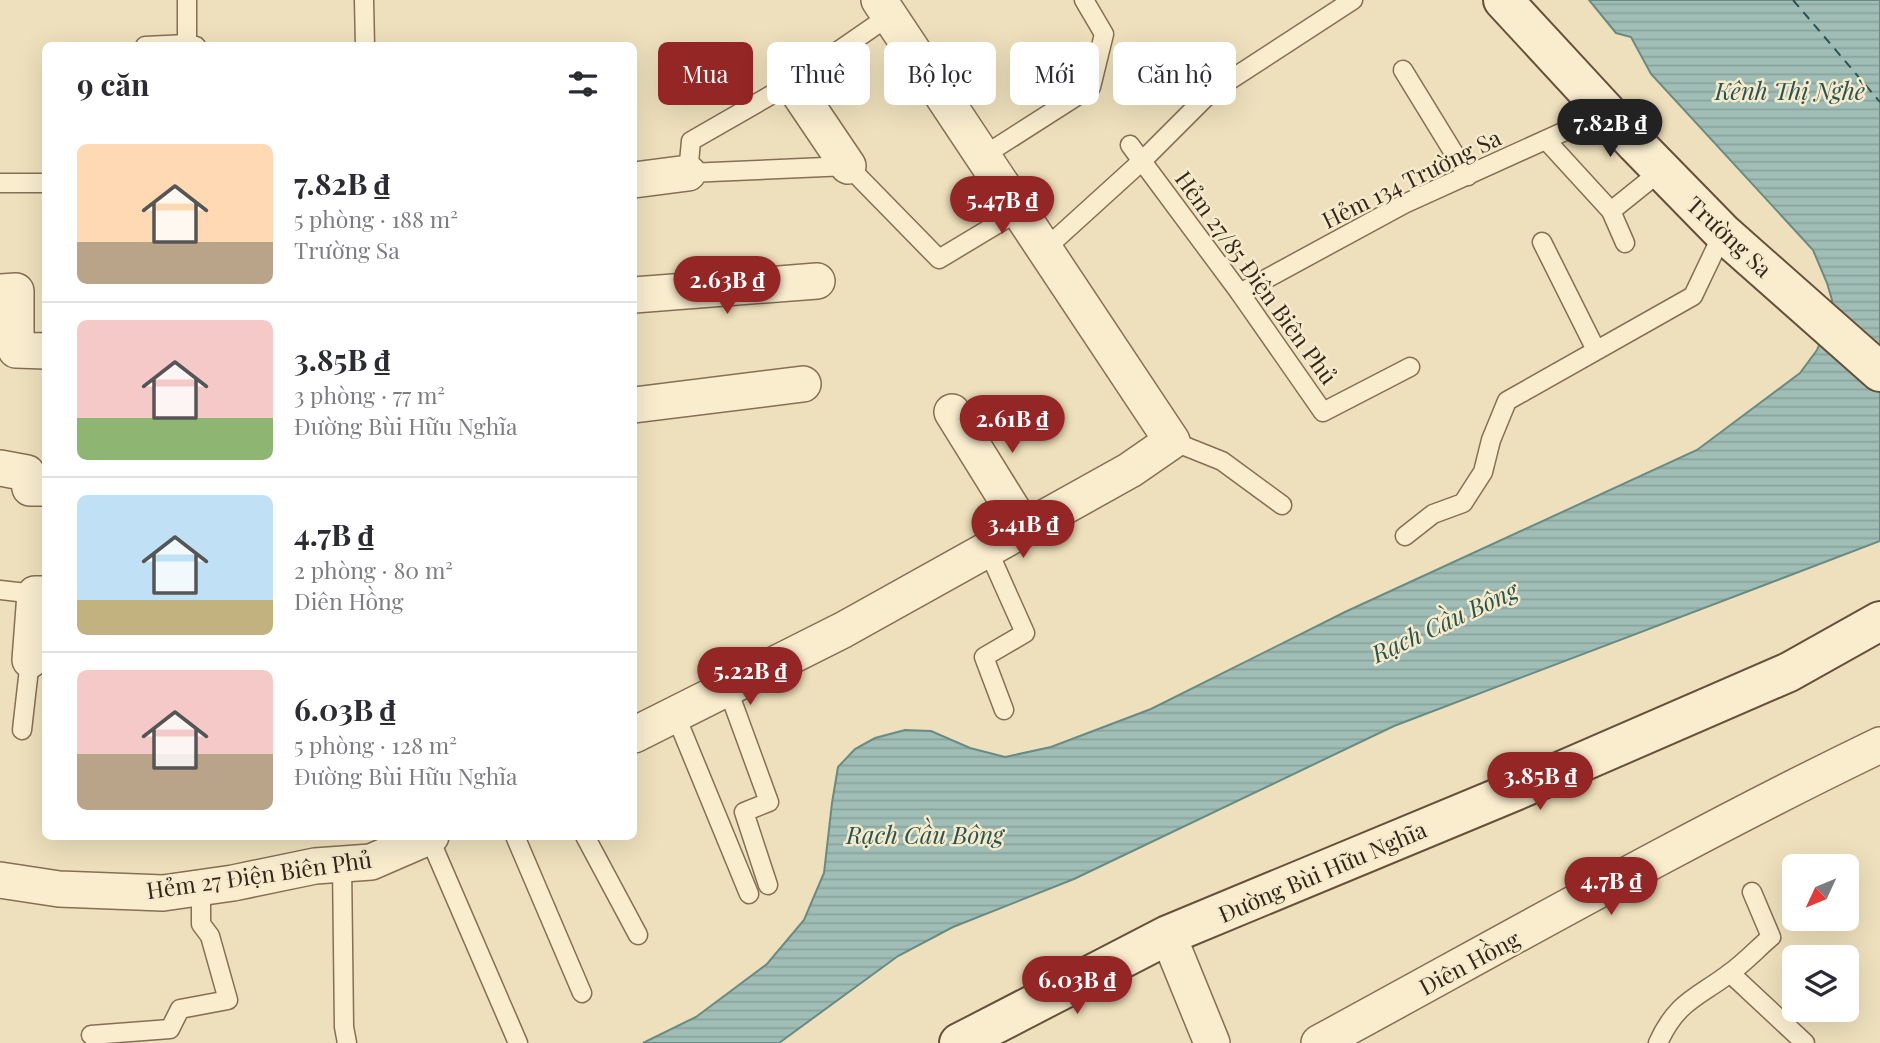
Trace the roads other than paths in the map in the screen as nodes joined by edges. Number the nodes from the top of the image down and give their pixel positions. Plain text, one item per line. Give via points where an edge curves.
1 (187, 0) edge
2 (364, 0) edge
3 (1084, 0) edge
4 (1353, 0) edge
5 (1503, 0) edge
6 (884, 8) edge
7 (191, 42) edge
8 (365, 42) edge
9 (842, 42) edge
10 (1403, 70) dead end
11 (767, 97) edge
12 (807, 105) edge
13 (1606, 112) junction
14 (1546, 140) junction
15 (1130, 145) dead end
16 (982, 156) junction
17 (1143, 160) junction
18 (848, 166) junction
19 (1662, 170) junction
20 (688, 173) junction
21 (1468, 176) junction
22 (637, 180) edge
23 (0, 183) edge
24 (42, 183) edge
25 (1019, 211) junction
26 (1611, 211) junction
27 (1723, 233) junction
28 (1542, 243) dead end
29 (1625, 243) dead end
30 (1045, 249) junction
31 (817, 281) dead end
32 (0, 292) edge
33 (1240, 293) junction
34 (637, 295) edge
35 (1596, 350) junction
36 (42, 351) edge
37 (1410, 367) dead end
38 (1880, 372) edge
39 (803, 384) dead end
40 (637, 405) edge
41 (952, 412) dead end
42 (1172, 441) junction
43 (0, 468) edge
44 (42, 488) edge
45 (1282, 505) dead end
46 (1024, 528) junction
47 (1405, 536) dead end
48 (987, 548) junction
49 (0, 590) edge
50 (40, 594) edge
51 (1880, 621) edge
52 (38, 660) edge
53 (727, 687) junction
54 (1004, 710) dead end
55 (675, 713) junction
56 (22, 730) dead end
57 (637, 733) edge
58 (1880, 745) edge
59 (423, 840) edge
60 (431, 840) edge
61 (517, 840) edge
62 (587, 840) edge
63 (342, 864) junction
64 (0, 880) edge
65 (768, 885) dead end
66 (201, 887) junction
67 (1752, 892) dead end
68 (749, 894) dead end
69 (638, 935) dead end
70 (1168, 935) junction
71 (1730, 973) junction
72 (582, 993) dead end
73 (91, 1035) dead end
74 (347, 1043) edge
75 (518, 1043) edge
76 (959, 1043) edge
77 (1212, 1043) edge
78 (1319, 1043) edge
79 (1658, 1043) edge
80 (1805, 1043) edge

1 - 7 lane
2 - 8 lane
3 - 16 lane via 1104,34 1091,87
4 - 17 lane via 1210,93
5 - 13 street, Trường Sa
6 - 9 lane
6 - 16 street
10 - 21 lane
11 - 20 lane via 691,141
12 - 18 street
13 - 14 lane, Hẻm 134 Trường Sa
13 - 19 street, Trường Sa
14 - 21 lane, Hẻm 134 Trường Sa
14 - 26 lane
15 - 17 lane, Hẻm 27/85 Điện Biên Phủ
16 - 25 street
17 - 30 lane
17 - 33 lane, Hẻm 27/85 Điện Biên Phủ
18 - 20 lane
18 - 25 lane via 939,259
19 - 26 lane
19 - 27 street, Trường Sa
20 - 22 street
21 - 33 lane, Hẻm 134 Trường Sa via 1404,204
23 - 24 lane
25 - 30 street
26 - 29 lane
27 - 35 lane via 1693,296
27 - 38 street, Trường Sa
28 - 35 lane
30 - 42 street
31 - 34 street
32 - 36 street via 16,291 16,350
33 - 37 lane, Hẻm 27/85 Điện Biên Phủ via 1323,412
35 - 47 lane via 1507,401 1483,472 1462,503 1433,514
39 - 40 street
41 - 46 street
42 - 45 lane via 1222,461
42 - 46 street via 1130,470
43 - 44 street via 27,473 30,488
46 - 48 street
48 - 53 street via 843,630
48 - 54 lane via 1025,633 984,657
49 - 50 lane
50 - 52 street
51 - 70 street, Đường Bùi Hữu Nghĩa via 1789,671
52 - 56 lane
53 - 55 street
53 - 65 lane via 769,803 744,812
55 - 57 street
55 - 68 lane
58 - 78 street, Diên Hồng
59 - 63 street, Hẻm 27 Điện Biên Phủ via 371,862
60 - 75 lane
61 - 72 lane
62 - 69 lane
63 - 66 street, Hẻm 27 Điện Biên Phủ
63 - 74 lane
64 - 66 street, Hẻm 27 Điện Biên Phủ via 59,889 163,893
66 - 73 lane via 201,924 210,936 228,1000 180,1009 170,1029
67 - 71 lane via 1771,937
70 - 76 street, Đường Bùi Hữu Nghĩa
70 - 77 street
71 - 79 lane via 1691,998 1668,1022
71 - 80 lane

